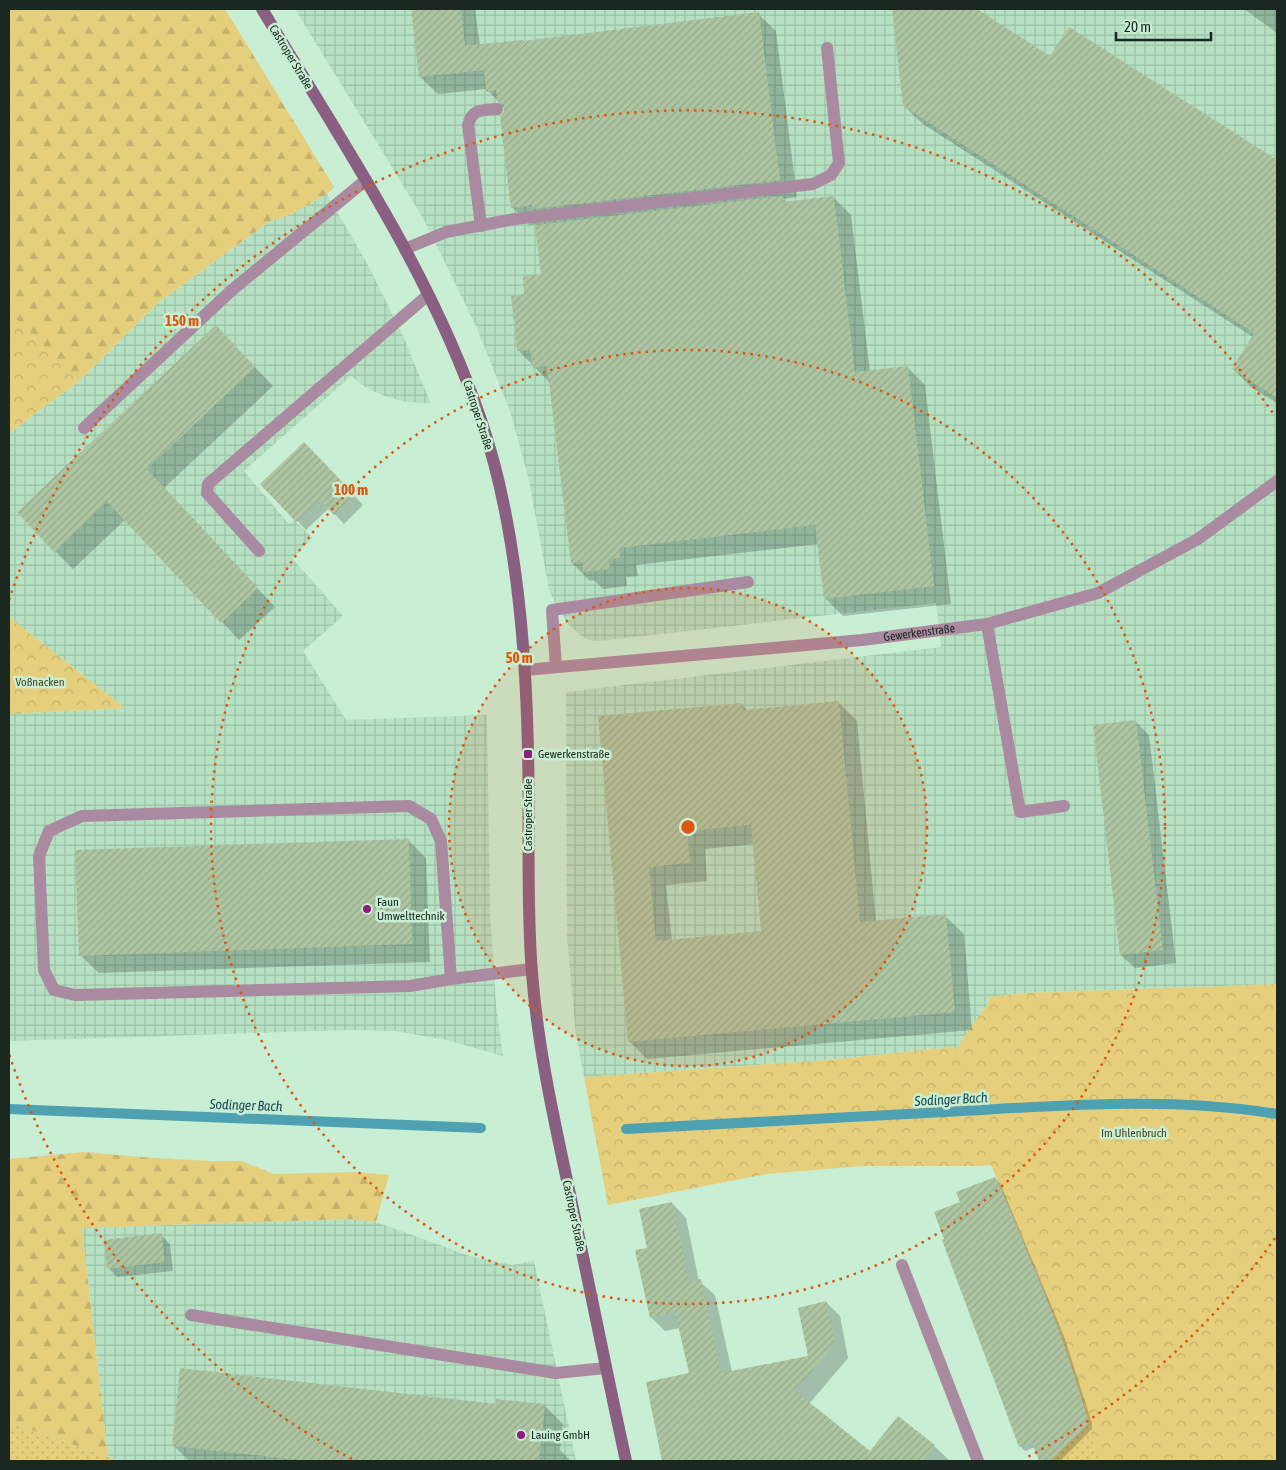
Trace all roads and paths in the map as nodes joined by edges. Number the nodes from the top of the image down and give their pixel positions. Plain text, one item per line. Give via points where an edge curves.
1 (262, 9) edge
2 (826, 48) dead end
3 (497, 109) dead end
4 (366, 180) junction
5 (481, 226) junction
6 (405, 249) junction
7 (428, 295) junction
8 (84, 428) dead end
9 (1277, 481) edge
10 (259, 551) dead end
11 (748, 582) dead end
12 (987, 624) junction
13 (556, 667) junction
14 (525, 670) junction
15 (1064, 806) dead end
16 (531, 969) junction
17 (451, 979) junction
18 (902, 1265) dead end
19 (191, 1315) dead end
20 (606, 1368) junction
21 (626, 1461) edge
22 (978, 1461) edge

1 - 4 main road, Castroper Straße
2 - 5 street via 838,163 831,175 813,184 515,219
3 - 5 street via 477,111 470,117 468,125
4 - 6 main road, Castroper Straße
4 - 8 street via 232,290
5 - 6 street via 446,232
6 - 7 main road, Castroper Straße
7 - 10 street via 208,484 207,492
7 - 14 main road, Castroper Straße via 459,360 482,421 500,486 513,556
9 - 12 street, Gewerkenstraße via 1198,539 1098,593
11 - 13 street via 552,610
12 - 13 street, Gewerkenstraße via 862,640
12 - 15 street via 1020,812
13 - 14 street, Gewerkenstraße
14 - 16 main road, Castroper Straße
16 - 17 street
16 - 20 main road, Castroper Straße via 549,1097
17 - 17 street via 410,986 75,994 54,990 44,970 39,856 49,831 82,816 410,806 431,819 441,841
18 - 22 street
19 - 20 street via 556,1373
20 - 21 main road, Castroper Straße

